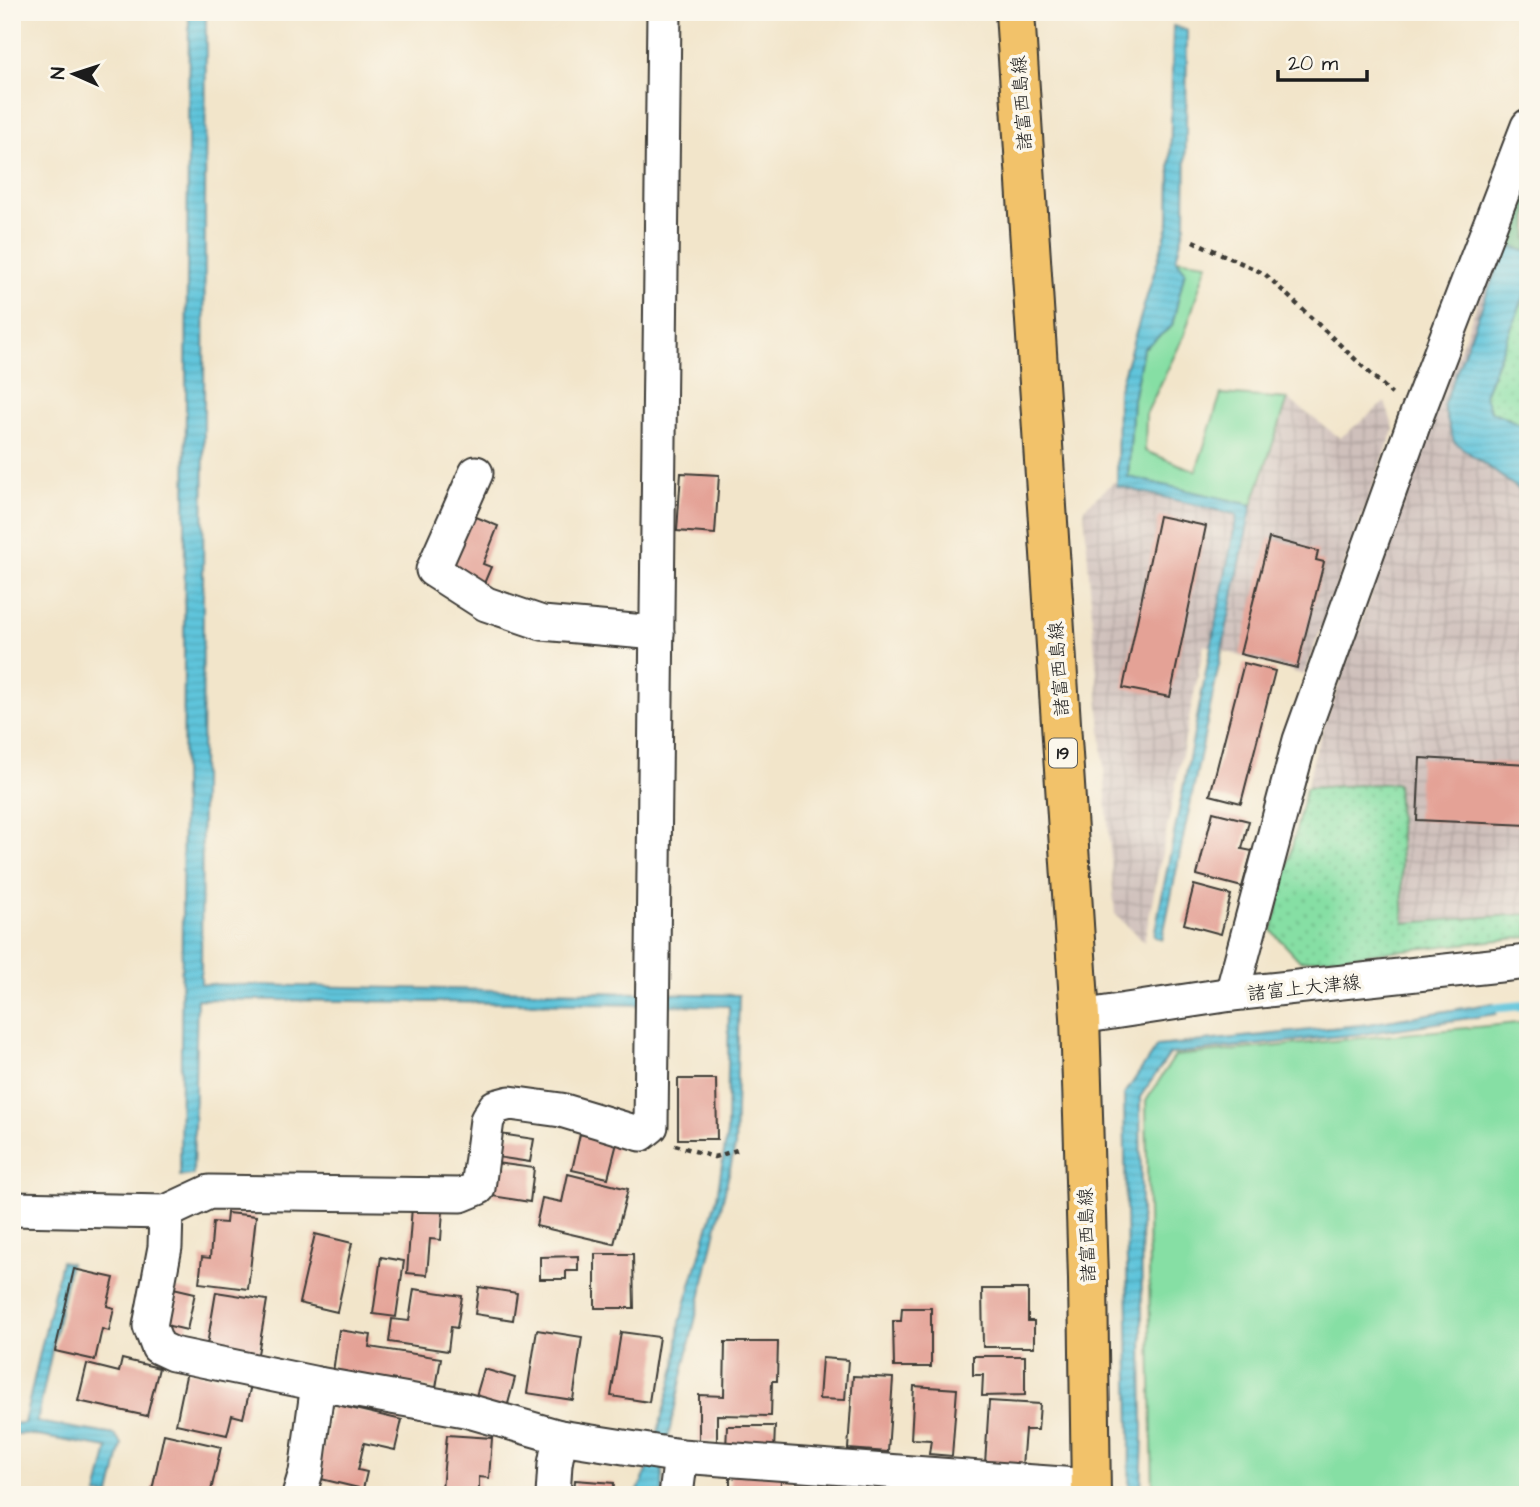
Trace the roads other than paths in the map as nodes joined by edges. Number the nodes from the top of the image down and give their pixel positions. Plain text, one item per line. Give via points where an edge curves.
1 (664, 12) edge
2 (1015, 12) edge
3 (1528, 126) edge
4 (476, 473) dead end
5 (657, 633) junction
6 (1528, 962) edge
7 (1232, 995) junction
8 (1080, 1017) junction
9 (12, 1209) edge
10 (166, 1212) junction
11 (318, 1384) junction
12 (559, 1437) junction
13 (666, 1454) junction
14 (1091, 1490) edge
15 (299, 1495) edge
16 (553, 1495) edge
17 (676, 1495) edge

1 - 5 street
2 - 8 main road, 諸富西島線 / 19
3 - 7 street via 1416,416 1300,740
4 - 5 street via 433,570 486,604 542,623
5 - 10 street via 651,1126 641,1134 561,1110 510,1103 495,1107 487,1121 478,1188 461,1195 209,1192
6 - 7 street, 諸富上大津線
7 - 8 street, 諸富上大津線
8 - 14 main road, 諸富西島線 / 19
9 - 10 street
10 - 11 street via 165,1247 150,1326 158,1347
11 - 12 street via 465,1410
11 - 15 street
12 - 13 street
12 - 16 street
13 - 14 street
13 - 17 street

